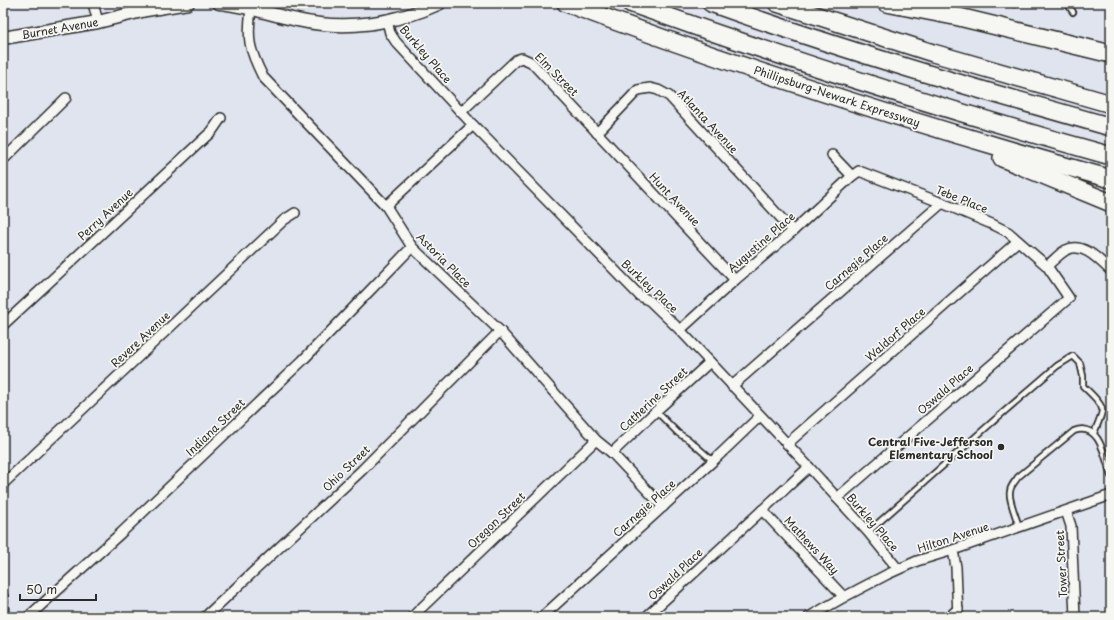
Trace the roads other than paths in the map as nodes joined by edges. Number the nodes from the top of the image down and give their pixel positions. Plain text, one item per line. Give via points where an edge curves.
1 (93, 3) edge
2 (184, 3) edge
3 (219, 3) edge
4 (440, 3) edge
5 (566, 3) edge
6 (630, 3) edge
7 (711, 3) edge
8 (777, 3) edge
9 (886, 3) edge
10 (1067, 3) edge
11 (246, 5) edge
12 (1073, 12) dead end
13 (387, 21) junction
14 (98, 22) junction
15 (3, 38) edge
16 (1111, 54) edge
17 (66, 98) dead end
18 (1111, 104) edge
19 (461, 112) junction
20 (221, 118) dead end
21 (917, 122) junction
22 (473, 125) junction
23 (1111, 127) edge
24 (597, 133) junction
25 (832, 155) dead end
26 (1111, 156) edge
27 (3, 160) edge
28 (856, 174) junction
29 (1111, 180) edge
30 (1111, 203) edge
31 (942, 204) junction
32 (386, 206) junction
33 (295, 214) dead end
34 (793, 230) junction
35 (1018, 241) junction
36 (412, 247) junction
37 (1047, 266) junction
38 (1111, 271) edge
39 (735, 280) junction
40 (1069, 298) joint
41 (3, 325) edge
42 (680, 330) junction
43 (500, 331) junction
44 (710, 362) junction
45 (732, 386) junction
46 (656, 411) junction
47 (760, 416) junction
48 (1094, 433) junction
49 (596, 440) junction
50 (787, 444) junction
51 (612, 453) junction
52 (713, 462) junction
53 (809, 468) junction
54 (1111, 476) edge
55 (3, 484) edge
56 (1111, 495) edge
57 (837, 498) junction
58 (663, 507) junction
59 (762, 510) junction
60 (1066, 511) junction
61 (1019, 527) junction
62 (868, 532) junction
63 (953, 550) junction
64 (898, 569) junction
65 (3, 597) edge
66 (844, 597) junction
67 (958, 613) edge
68 (4, 617) edge
69 (28, 617) edge
70 (205, 617) edge
71 (412, 617) edge
72 (542, 617) edge
73 (646, 617) edge
74 (809, 617) edge
75 (949, 617) edge
76 (1075, 617) edge

1 - 14 street
2 - 14 street, Burnet Avenue
3 - 11 street
4 - 13 street
5 - 21 highway, Phillipsburg-Newark Expressway via 702,52
6 - 26 highway, Phillipsburg-Newark Expressway via 976,118
7 - 23 highway via 962,85
8 - 18 highway via 940,55
9 - 16 highway via 959,17
10 - 12 lane
11 - 13 street via 295,20 318,24 356,25
11 - 32 street, Astoria Place via 250,48 263,77
13 - 19 street, Burkley Place via 396,42
14 - 15 street, Burnet Avenue
17 - 27 street
19 - 22 street, Burkley Place
19 - 24 street, Elm Street via 516,60 522,58 531,62
20 - 41 street, Perry Avenue via 212,131
21 - 29 highway, Phillipsburg-Newark Expressway
21 - 30 highway
22 - 32 street
22 - 42 street, Burkley Place via 640,296 650,301
24 - 34 street, Atlanta Avenue via 638,90 658,90 669,96
24 - 39 street, Hunt Avenue
25 - 28 street
28 - 31 street, Tebe Place
28 - 34 street, Augustine Place
31 - 35 street, Tebe Place via 994,225
31 - 45 street, Carnegie Place
32 - 36 street, Astoria Place
33 - 55 street, Revere Avenue via 284,220
34 - 39 street, Augustine Place
35 - 37 street, Tebe Place
35 - 50 street, Waldorf Place
36 - 43 street, Astoria Place
36 - 69 street, Indiana Street via 302,361 121,533
37 - 38 street via 1067,250 1078,248 1093,255
37 - 40 street, Tebe Place
39 - 42 street, Augustine Place
40 - 57 street, Oswald Place
42 - 44 street, Burkley Place
43 - 49 street, Astoria Place
43 - 70 street, Ohio Street via 362,470
44 - 45 street, Burkley Place
44 - 46 street, Catherine Street
45 - 47 street, Burkley Place
46 - 51 street, Catherine Street
46 - 52 lane
47 - 50 street, Burkley Place
47 - 52 street, Carnegie Place
48 - 54 lane
48 - 61 lane via 1080,428 1074,431 1012,484 1009,492
48 - 62 lane via 1102,408 1083,386 1080,363 1073,356 1057,366
49 - 51 street, Astoria Place
49 - 71 street, Oregon Street
50 - 53 street, Burkley Place
51 - 58 street, Astoria Place
52 - 58 street, Carnegie Place
53 - 57 street, Burkley Place
53 - 59 street, Oswald Place
56 - 60 street, Hilton Avenue
57 - 62 street, Burkley Place
58 - 72 street, Carnegie Place
59 - 66 street, Mathews Way
59 - 73 street, Oswald Place
60 - 61 street, Hilton Avenue
60 - 76 street, Tower Street via 1071,526
61 - 63 street, Hilton Avenue
62 - 64 street, Burkley Place
63 - 64 street, Hilton Avenue
63 - 67 street
64 - 66 street, Hilton Avenue
65 - 68 street
66 - 74 street, Hilton Avenue
67 - 75 street

